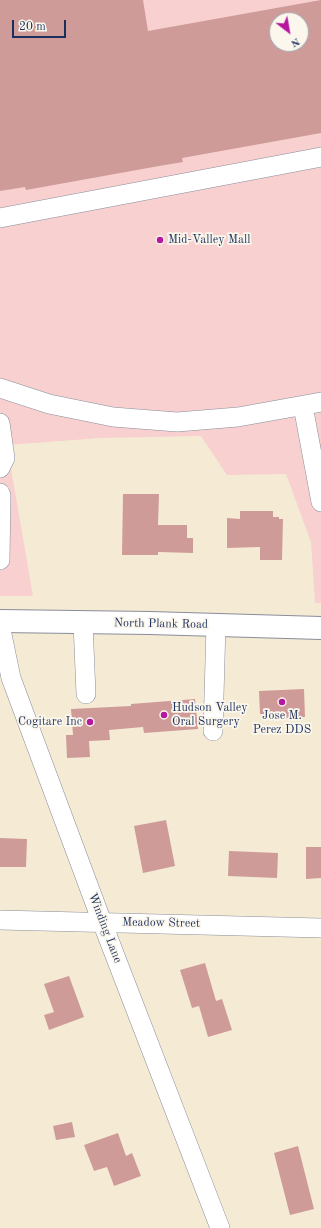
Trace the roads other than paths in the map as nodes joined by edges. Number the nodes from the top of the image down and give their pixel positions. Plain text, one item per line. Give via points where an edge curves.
1 (321, 157) edge
2 (0, 218) edge
3 (0, 388) edge
4 (312, 404) edge
5 (0, 423) edge
6 (0, 468) edge
7 (0, 493) edge
8 (321, 502) edge
9 (0, 560) edge
10 (0, 621) edge
11 (83, 622) junction
12 (0, 625) edge
13 (216, 625) junction
14 (321, 628) edge
15 (86, 694) dead end
16 (212, 731) dead end
17 (0, 920) edge
18 (102, 922) junction
19 (321, 928) edge
20 (220, 1228) edge

1 - 2 street
3 - 4 street via 48,404 113,417 177,422 238,417
4 - 8 street
5 - 6 street via 5,458
7 - 9 street
10 - 11 main road, North Plank Road
11 - 13 main road, North Plank Road
11 - 15 street
12 - 18 street, Winding Lane via 11,678
13 - 14 main road, North Plank Road
13 - 16 street
17 - 18 street, Meadow Street
18 - 19 street, Meadow Street
18 - 20 street, Winding Lane

